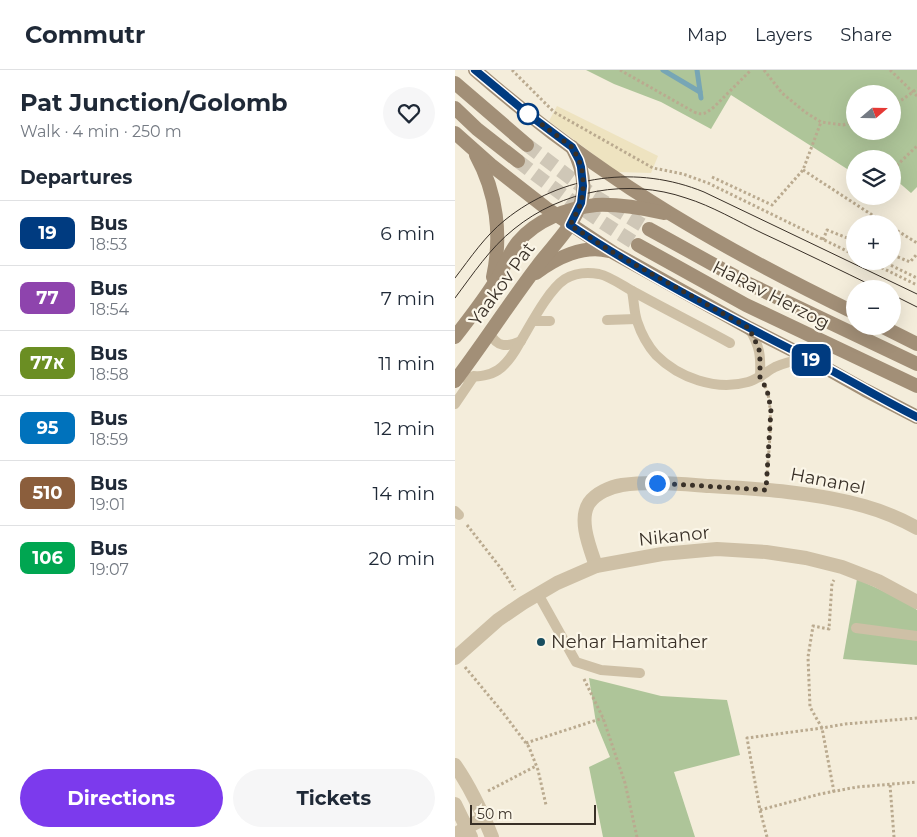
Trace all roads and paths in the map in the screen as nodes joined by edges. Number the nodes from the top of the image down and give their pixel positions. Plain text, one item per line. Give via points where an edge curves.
1 (475, 70) edge
2 (511, 70) edge
3 (620, 70) edge
4 (751, 70) edge
5 (764, 70) edge
6 (890, 70) edge
7 (455, 83) edge
8 (917, 88) edge
9 (913, 92) junction
10 (917, 96) edge
11 (901, 100) edge
12 (455, 108) edge
13 (821, 122) junction
14 (846, 124) edge
15 (455, 134) edge
16 (527, 145) tunnel mouth
17 (917, 146) edge
18 (470, 147) junction
19 (572, 147) junction
20 (517, 161) tunnel mouth
21 (901, 161) edge
22 (803, 170) junction
23 (712, 177) dead end
24 (579, 208) junction
25 (557, 215) junction
26 (672, 215) junction
27 (873, 215) edge
28 (570, 225) junction
29 (649, 229) tunnel mouth
30 (901, 233) edge
31 (846, 237) edge
32 (823, 240) junction
33 (917, 243) edge
34 (638, 245) tunnel mouth
35 (846, 251) edge
36 (614, 253) junction
37 (917, 254) edge
38 (901, 258) edge
39 (887, 270) edge
40 (901, 270) edge
41 (917, 278) edge
42 (917, 284) edge
43 (521, 289) junction
44 (489, 290) junction
45 (632, 291) junction
46 (846, 308) edge
47 (636, 319) junction
48 (607, 320) dead end
49 (533, 321) junction
50 (551, 321) dead end
51 (749, 328) junction
52 (490, 333) junction
53 (899, 335) edge
54 (455, 337) edge
55 (521, 341) junction
56 (730, 343) dead end
57 (917, 344) edge
58 (808, 358) junction
59 (917, 364) edge
60 (474, 376) junction
61 (760, 377) junction
62 (456, 379) edge
63 (917, 386) edge
64 (455, 404) edge
65 (917, 417) edge
66 (766, 490) junction
67 (457, 513) edge
68 (917, 528) edge
69 (596, 566) junction
70 (842, 567) junction
71 (538, 594) junction
72 (917, 602) edge
73 (523, 603) junction
74 (856, 628) dead end
75 (917, 636) edge
76 (456, 657) edge
77 (576, 662) junction
78 (640, 673) dead end
79 (603, 718) junction
80 (917, 718) edge
81 (822, 728) junction
82 (526, 743) junction
83 (455, 765) edge
84 (536, 766) junction
85 (917, 782) edge
86 (890, 785) junction
87 (834, 792) junction
88 (475, 797) junction
89 (455, 804) edge
90 (546, 805) dead end
91 (760, 810) junction
92 (485, 818) junction
93 (469, 832) edge
94 (455, 835) edge
95 (492, 837) edge
96 (637, 837) edge
97 (767, 837) edge
98 (894, 837) edge

1 - 19 main road
2 - 32 path via 554,112 653,168 708,183
3 - 4 path via 700,115 714,107
5 - 13 path via 782,93
6 - 9 path
7 - 16 main road
8 - 9 path
9 - 10 path
9 - 11 path
12 - 20 main road
13 - 14 path
13 - 22 path
15 - 18 main road
17 - 21 path
18 - 25 main road
18 - 44 main road via 486,176 496,214 497,256
19 - 24 main road, Yaakov Pat via 583,174
19 - 26 main road
22 - 23 path via 772,205
22 - 27 path
24 - 25 main road, Yaakov Pat
24 - 26 main road, Yaakov Pat via 619,206
24 - 28 main road, Yaakov Pat
25 - 28 main road
25 - 44 main road, Yaakov Pat via 543,221 519,240
26 - 46 main road
28 - 36 main road
28 - 43 main road, Yaakov Pat
29 - 59 main road, HaRav Herzog via 747,283
30 - 33 path
31 - 32 path via 827,230
32 - 35 path
34 - 63 main road, HaRav Herzog via 746,305
36 - 43 main road via 593,249 564,257 540,270
36 - 51 main road
37 - 38 path via 909,262
39 - 42 path
40 - 41 path
43 - 52 main road, Yaakov Pat
44 - 54 main road, Yaakov Pat
45 - 47 lane
45 - 49 lane via 601,275 575,275 558,285
45 - 56 lane
47 - 48 lane
47 - 61 lane via 656,354 685,376 723,384 748,382
49 - 50 lane
49 - 55 lane
51 - 58 main road
51 - 61 lane via 759,349
52 - 55 lane via 502,345
52 - 62 main road, Yaakov Pat
53 - 57 main road
55 - 60 lane via 500,369
58 - 61 lane via 776,366
58 - 65 main road
60 - 62 lane
60 - 64 lane
61 - 66 path via 771,409
66 - 68 street, Hananel via 827,497 866,506
66 - 69 street, Hananel via 657,483 620,486 599,493 588,504 584,519
67 - 73 path via 503,571
69 - 70 street, Nikanor via 662,554 717,549 782,554
69 - 71 street, Nikanor
70 - 72 street, Nikanor via 878,581
70 - 81 path via 832,583 829,628 813,626 808,657 810,706
71 - 73 street, Nikanor
71 - 77 lane
73 - 76 street, Nikanor
74 - 75 lane
76 - 82 path
77 - 78 lane via 601,670
77 - 79 path
79 - 82 path
79 - 96 path via 625,783
80 - 81 path
81 - 87 path
81 - 91 path via 747,738
82 - 84 path
83 - 88 street
84 - 88 path
84 - 90 path
85 - 86 path
86 - 87 path
86 - 98 path
87 - 91 path
88 - 92 street
89 - 93 street
91 - 97 path
92 - 93 street
92 - 95 street
93 - 94 street

